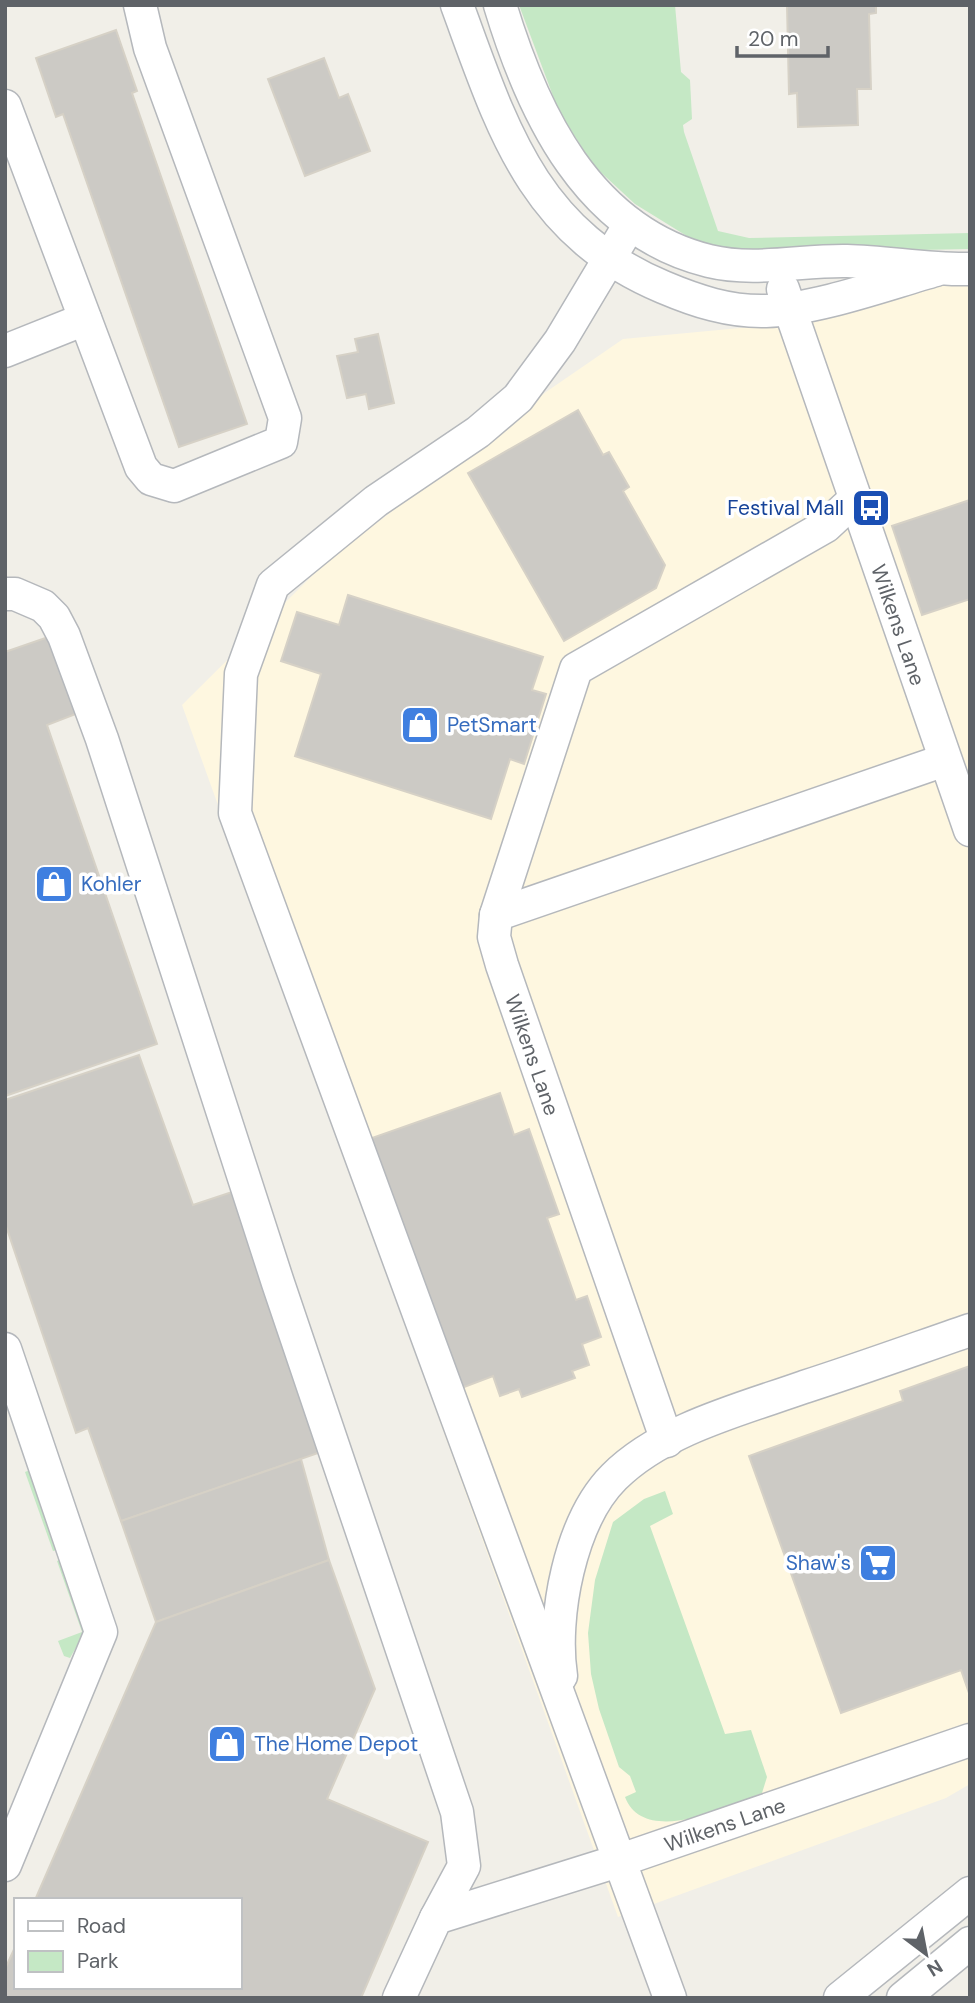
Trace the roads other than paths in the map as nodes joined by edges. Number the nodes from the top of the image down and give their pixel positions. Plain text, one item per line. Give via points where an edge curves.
1 (140, 5) edge
2 (457, 5) edge
3 (500, 5) edge
4 (5, 106) edge
5 (630, 224) junction
6 (611, 259) junction
7 (776, 264) junction
8 (970, 269) edge
9 (936, 270) junction
10 (789, 308) junction
11 (85, 319) junction
12 (5, 351) edge
13 (855, 499) junction
14 (5, 594) edge
15 (946, 760) junction
16 (970, 830) edge
17 (496, 915) junction
18 (970, 1330) edge
19 (5, 1349) edge
20 (16, 1417) edge
21 (667, 1441) junction
22 (575, 1739) junction
23 (970, 1740) edge
24 (618, 1861) junction
25 (5, 1866) edge
26 (970, 1893) edge
27 (436, 1918) junction
28 (970, 1943) edge
29 (399, 1998) edge
30 (670, 1998) edge
31 (840, 1998) edge
32 (903, 1998) edge

1 - 11 street via 150,48 285,418 281,442 174,486 151,480 141,467
2 - 6 street via 516,156 563,220
3 - 5 street via 555,140 584,183
4 - 11 street
5 - 6 street
5 - 7 street via 709,261
6 - 10 street via 651,283 701,302 751,311
6 - 22 street via 518,398 478,432 376,501 273,585 241,674 234,813
7 - 9 street via 848,261
7 - 10 street, Wilkens Lane
8 - 9 street
9 - 10 street
10 - 13 street, Wilkens Lane
11 - 12 street
13 - 15 street, Wilkens Lane
13 - 17 street, Wilkens Lane via 826,526 576,669
14 - 27 street via 32,599 54,617 78,674 457,1812 464,1866
15 - 16 street, Wilkens Lane
15 - 17 street
17 - 21 street, Wilkens Lane via 494,937 502,965
18 - 21 street via 698,1424
19 - 20 street
20 - 25 street via 101,1632
21 - 22 street via 616,1475 590,1506 581,1525 558,1653
22 - 24 street
23 - 24 street, Wilkens Lane
24 - 27 street, Wilkens Lane
24 - 30 street
26 - 31 street
27 - 29 street
28 - 32 street

